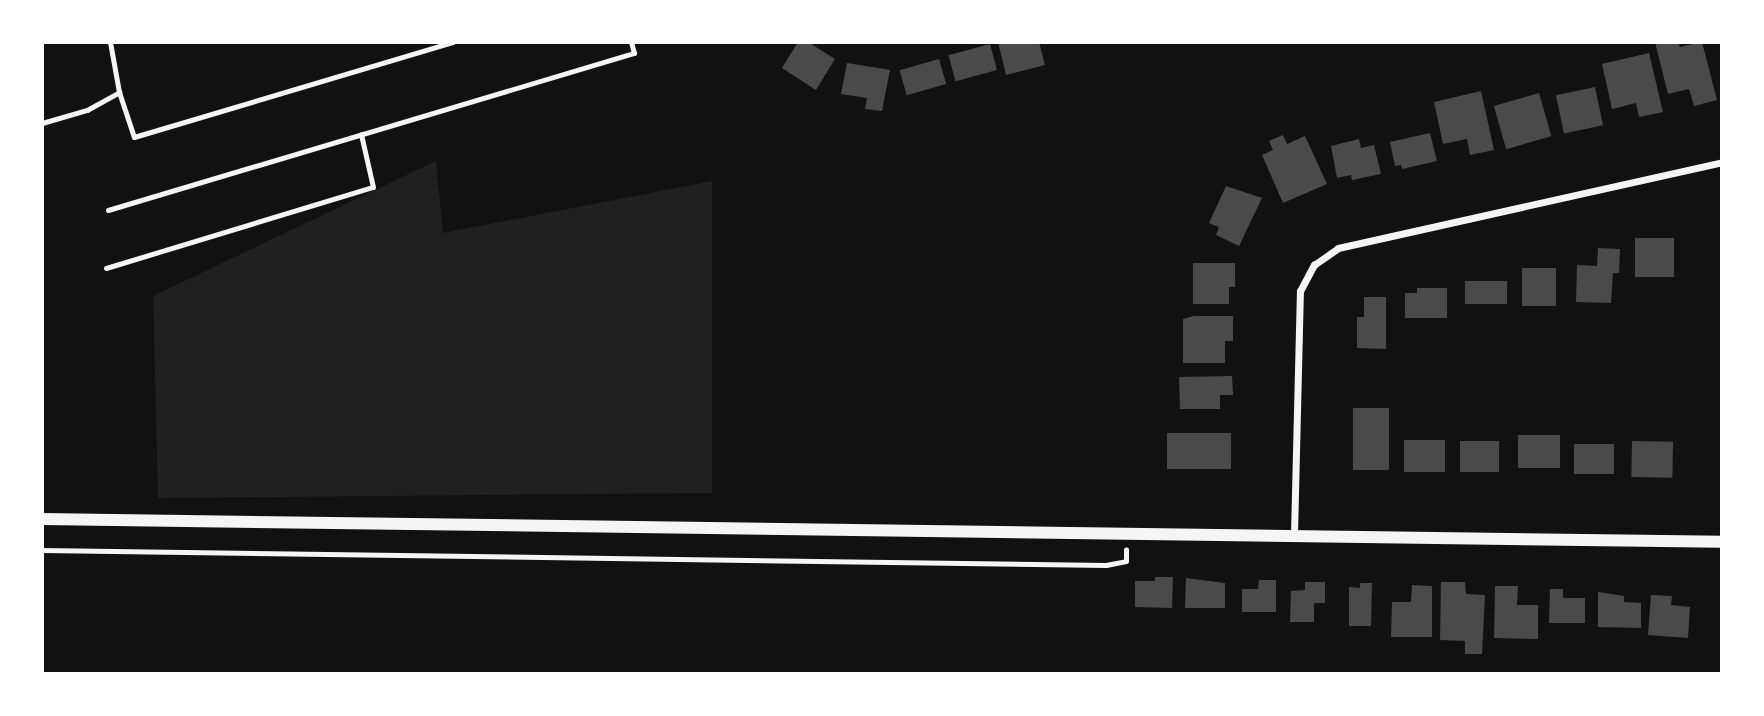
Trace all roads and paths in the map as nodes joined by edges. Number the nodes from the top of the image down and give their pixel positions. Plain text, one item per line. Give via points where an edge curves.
1 (110, 42) edge
2 (453, 42) edge
3 (631, 42) edge
4 (119, 92) junction
5 (42, 123) edge
6 (361, 134) junction
7 (1722, 162) edge
8 (108, 209) dead end
9 (106, 268) dead end
10 (42, 519) edge
11 (1126, 532) junction
12 (1294, 534) junction
13 (1722, 542) edge
14 (42, 550) edge

1 - 4 lane
2 - 4 lane via 134,137
3 - 6 lane via 634,53
4 - 5 lane via 87,110
6 - 8 lane
6 - 9 lane via 373,187
7 - 12 street via 1338,248 1314,265 1300,291
10 - 11 street
11 - 12 street
11 - 14 path via 1126,561 1105,565
12 - 13 street

